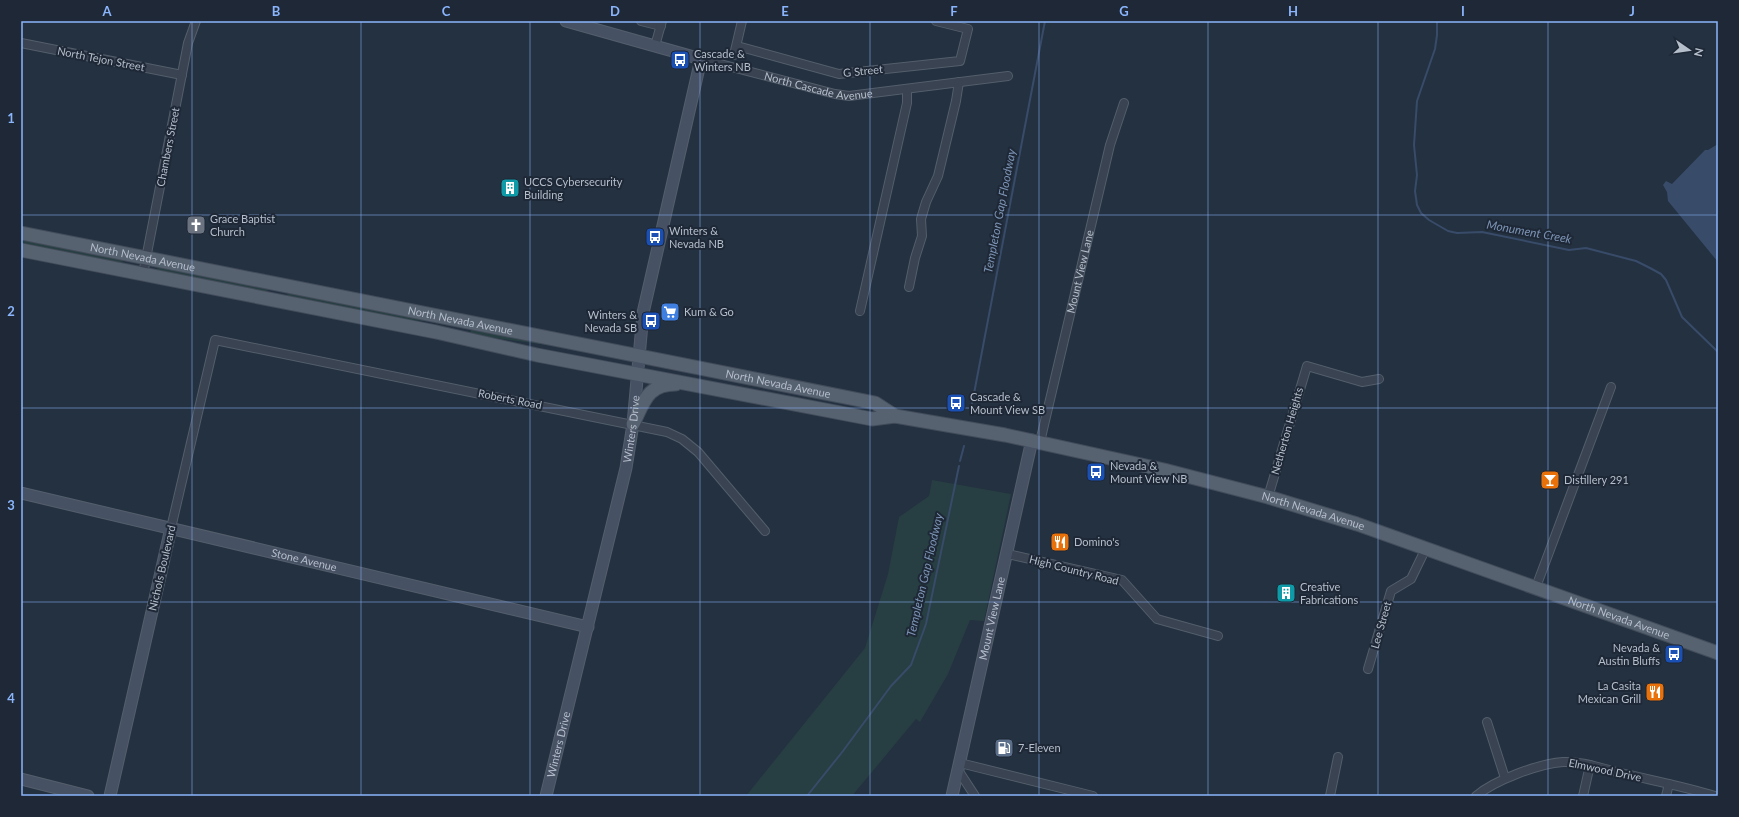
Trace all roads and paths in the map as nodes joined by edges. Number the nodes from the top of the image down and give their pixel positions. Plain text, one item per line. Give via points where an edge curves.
1 (196, 21) edge
2 (566, 21) edge
3 (641, 21) edge
4 (742, 21) edge
5 (936, 21) edge
6 (662, 24) edge
7 (21, 43) edge
8 (656, 46) junction
9 (737, 46) junction
10 (701, 59) junction
11 (733, 60) junction
12 (182, 75) junction
13 (1008, 76) dead end
14 (959, 82) junction
15 (907, 90) junction
16 (1124, 103) dead end
17 (21, 233) edge
18 (21, 250) edge
19 (146, 257) junction
20 (143, 274) junction
21 (280, 285) junction
22 (909, 288) dead end
23 (277, 301) junction
24 (860, 311) dead end
25 (439, 316) junction
26 (436, 332) junction
27 (215, 340) joint
28 (639, 356) junction
29 (637, 373) junction
30 (1379, 379) dead end
31 (697, 385) junction
32 (1611, 387) dead end
33 (895, 416) junction
34 (633, 424) junction
35 (1036, 441) junction
36 (21, 493) edge
37 (1268, 496) junction
38 (171, 528) junction
39 (766, 531) dead end
40 (1426, 548) junction
41 (1008, 554) junction
42 (1536, 587) junction
43 (588, 627) junction
44 (1218, 636) dead end
45 (1718, 653) edge
46 (1368, 669) dead end
47 (1488, 722) dead end
48 (1338, 757) dead end
49 (1590, 765) junction
50 (959, 766) junction
51 (1505, 778) junction
52 (21, 779) edge
53 (1669, 784) junction
54 (88, 796) edge
55 (110, 796) edge
56 (546, 796) edge
57 (952, 796) edge
58 (975, 796) edge
59 (1093, 796) edge
60 (1330, 796) edge
61 (1476, 796) edge
62 (1583, 796) edge
63 (1666, 796) edge
64 (1715, 796) edge

1 - 12 street, Chambers Street via 188,43
2 - 8 street, North Cascade Avenue
3 - 6 street
4 - 9 street
5 - 9 street, G Street via 968,29 960,61 839,74
6 - 8 street
7 - 12 street, North Tejon Street
8 - 10 street, North Cascade Avenue
9 - 11 street
10 - 11 street, North Cascade Avenue
10 - 28 street, Winters Drive via 645,306
11 - 15 street, North Cascade Avenue via 846,96
12 - 19 street, Chambers Street
13 - 14 street, North Cascade Avenue
14 - 15 street, North Cascade Avenue
14 - 22 street via 938,176 921,219 922,236
15 - 24 street via 907,103
16 - 35 street, Mount View Lane via 1109,151
17 - 19 main road, North Nevada Avenue
18 - 20 main road, North Nevada Avenue
19 - 20 street, Chambers Street
19 - 21 main road, North Nevada Avenue
20 - 23 main road, North Nevada Avenue
21 - 23 street
21 - 25 main road, North Nevada Avenue
23 - 26 main road, North Nevada Avenue
25 - 26 street
25 - 28 main road, North Nevada Avenue
26 - 29 main road, North Nevada Avenue via 537,355
27 - 34 street, Roberts Road
27 - 38 street, Nichols Boulevard
28 - 29 street, Winters Drive
28 - 33 main road, North Nevada Avenue via 875,403
29 - 31 main road, North Nevada Avenue
29 - 34 street, Winters Drive
30 - 37 street, Netherton Heights via 1362,382 1307,366
31 - 33 main road, North Nevada Avenue via 872,419
31 - 34 main road via 670,384 653,389
32 - 42 street
33 - 35 main road, North Nevada Avenue
34 - 39 street, Roberts Road via 671,434 689,444
34 - 43 street, Winters Drive via 626,468
35 - 37 main road, North Nevada Avenue
35 - 41 street, Mount View Lane
36 - 38 street, Stone Avenue
37 - 40 main road, North Nevada Avenue
38 - 43 street, Stone Avenue
38 - 55 street, Nichols Boulevard
40 - 42 main road, North Nevada Avenue
40 - 46 street, Lee Street via 1410,579 1391,591
41 - 44 street, High Country Road via 1122,580 1157,619
41 - 50 street, Mount View Lane
42 - 45 main road, North Nevada Avenue
43 - 56 street, Winters Drive
47 - 51 street
48 - 60 street
49 - 51 street, Elmwood Drive via 1564,762
49 - 53 street, Elmwood Drive
49 - 62 street
50 - 57 street, Mount View Lane
50 - 58 street
50 - 59 street
51 - 61 street, Elmwood Drive
52 - 54 street
53 - 63 street
53 - 64 street, Elmwood Drive

